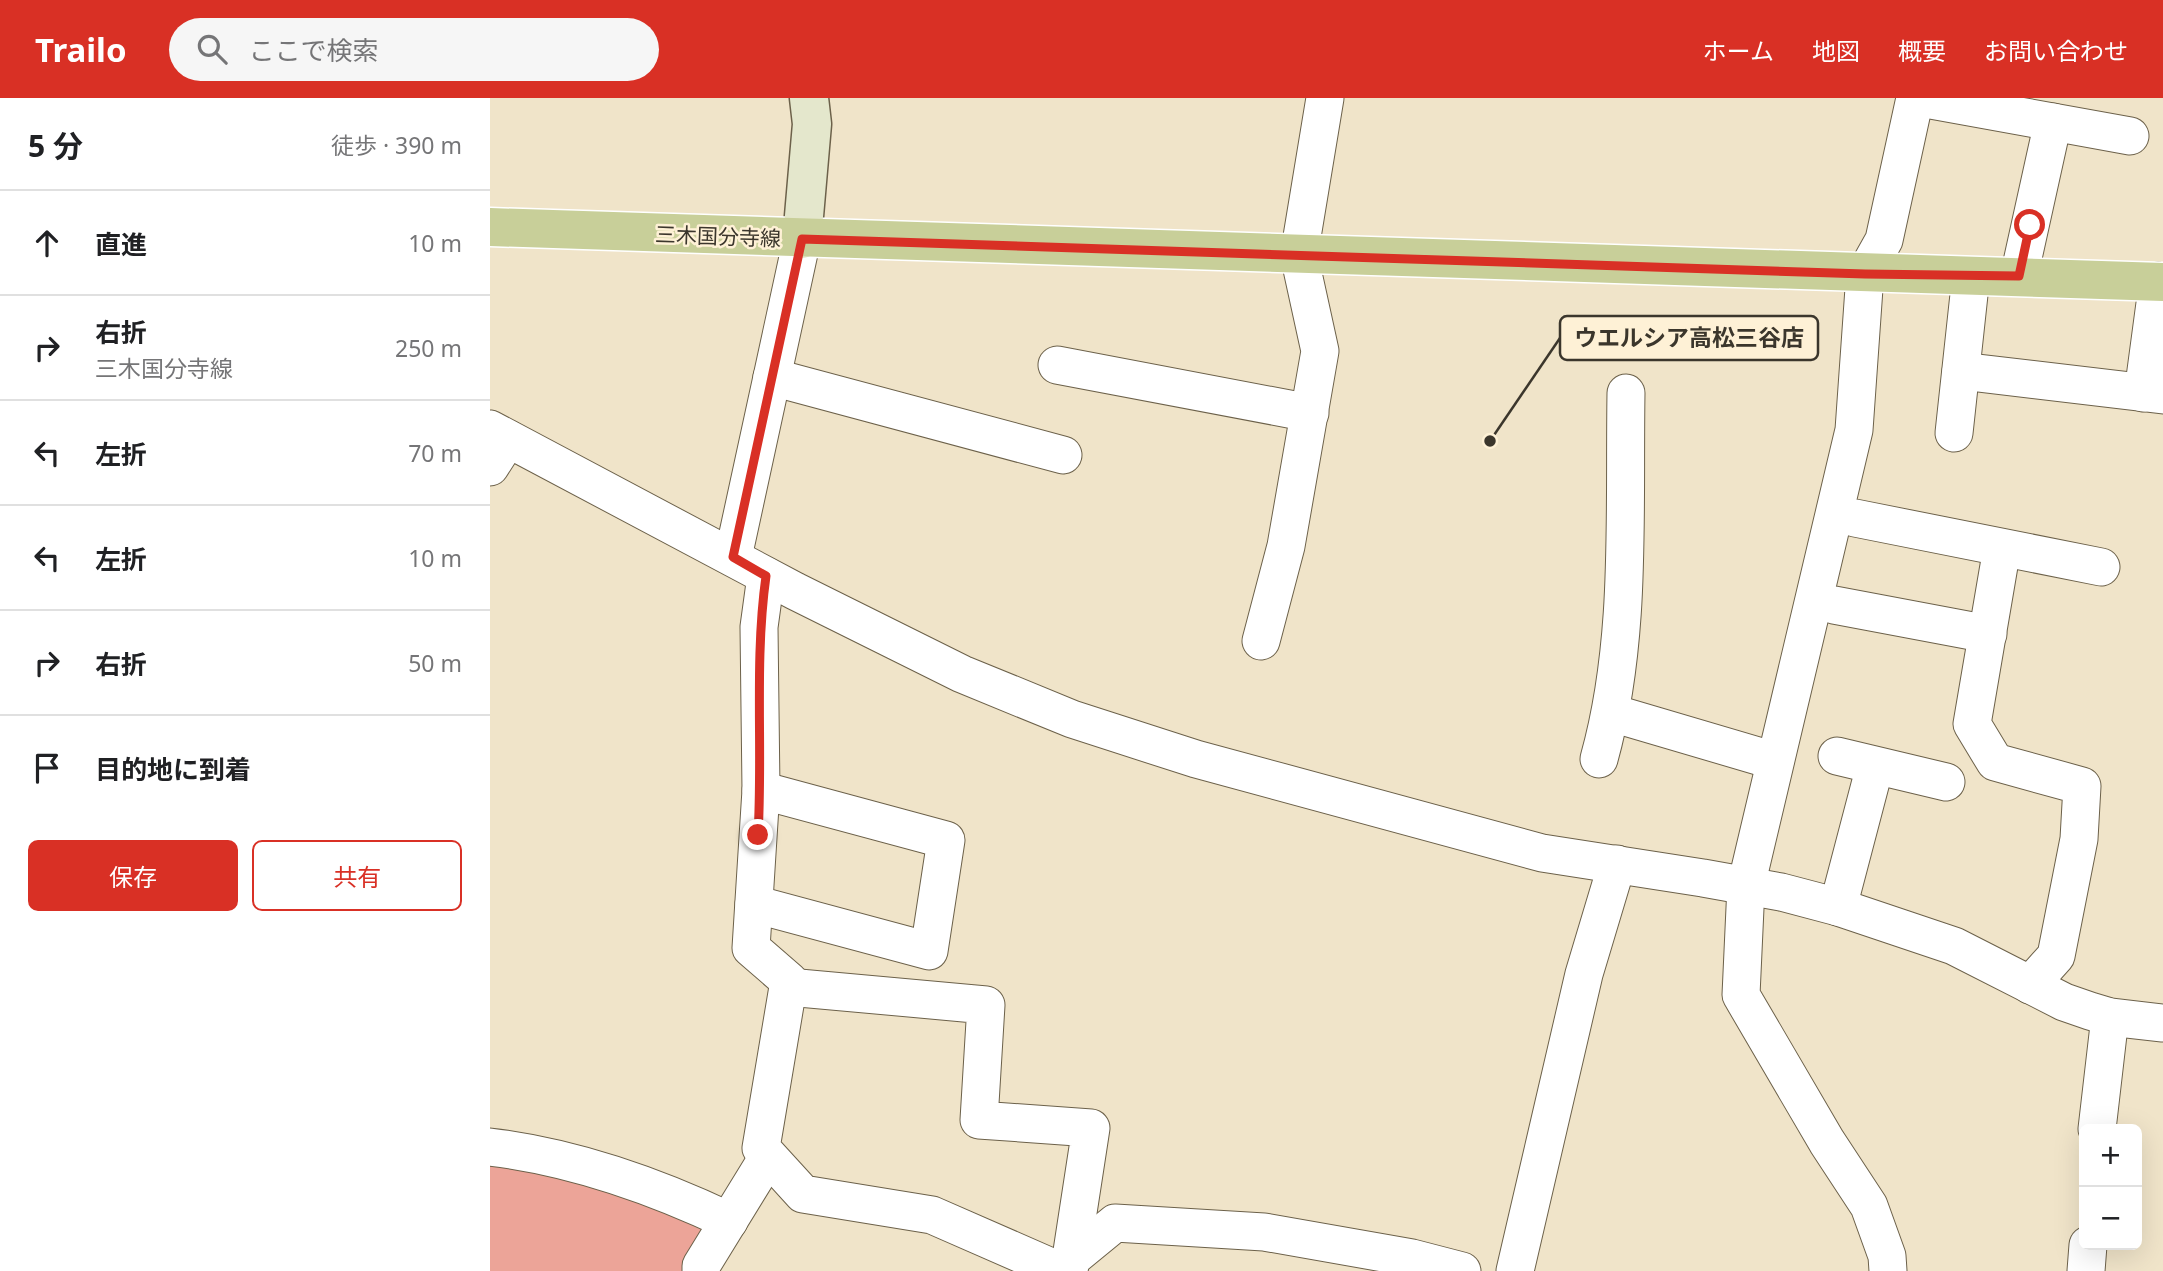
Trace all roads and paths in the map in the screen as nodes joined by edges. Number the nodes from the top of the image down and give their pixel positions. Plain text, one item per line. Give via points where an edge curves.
1 (809, 98) edge
2 (1325, 98) edge
3 (1915, 98) edge
4 (1920, 98) edge
5 (2053, 122) junction
6 (2130, 136) dead end
7 (490, 227) edge
8 (802, 239) junction
9 (1299, 255) junction
10 (1865, 274) junction
11 (1971, 276) junction
12 (2019, 276) junction
13 (2160, 281) edge
14 (1057, 365) dead end
15 (1961, 372) junction
16 (772, 377) junction
17 (1626, 393) dead end
18 (2153, 394) edge
19 (1310, 412) junction
20 (1954, 433) dead end
21 (496, 445) edge
22 (1063, 455) dead end
23 (1855, 518) dead end
24 (2002, 548) junction
25 (733, 557) junction
26 (2101, 566) dead end
27 (766, 576) junction
28 (1834, 605) dead end
29 (1988, 634) junction
30 (1261, 640) dead end
31 (1612, 713) junction
32 (1837, 756) dead end
33 (1599, 759) dead end
34 (1775, 761) junction
35 (1875, 766) junction
36 (1946, 782) dead end
37 (761, 790) junction
38 (1617, 864) junction
39 (1746, 886) junction
40 (754, 904) junction
41 (1838, 907) junction
42 (2030, 985) junction
43 (788, 987) junction
44 (2110, 1017) junction
45 (2163, 1023) edge
46 (2099, 1124) edge
47 (490, 1147) edge
48 (768, 1157) junction
49 (729, 1221) junction
50 (2088, 1250) edge
51 (1066, 1267) edge
52 (701, 1271) edge
53 (1462, 1271) edge
54 (1515, 1271) edge
55 (1888, 1271) edge
56 (2086, 1271) edge

1 - 8 street via 812,124
2 - 9 street
3 - 10 street via 1884,240
4 - 5 street
5 - 6 street
5 - 12 street
7 - 8 main road, 三木国分寺線
8 - 9 main road, 三木国分寺線
8 - 16 street
9 - 10 main road, 三木国分寺線
9 - 19 street via 1320,351
10 - 11 main road, 三木国分寺線
10 - 34 street via 1854,430
11 - 12 main road, 三木国分寺線
11 - 15 street
12 - 13 main road, 三木国分寺線
13 - 18 street
14 - 19 street
15 - 18 street
15 - 20 street
16 - 22 street
16 - 25 street
17 - 31 street via 1623,629
19 - 30 street via 1286,546
21 - 25 street
23 - 24 street
24 - 26 street
24 - 29 street
25 - 27 street
27 - 37 street via 759,627
27 - 38 street via 962,674 1072,719 1196,759 1516,846
28 - 29 street
29 - 42 street via 1972,724 1995,762 2082,786 2079,839 2056,956
31 - 33 street
31 - 34 street
32 - 35 street
34 - 39 street
35 - 36 street
35 - 41 street
37 - 40 street
37 - 40 street via 946,840 929,951
38 - 39 street
38 - 54 street via 1584,974
39 - 41 street
39 - 55 street via 1741,995 1869,1206
40 - 43 street via 751,948 789,981
41 - 42 street via 1954,946
42 - 44 street
43 - 48 street via 761,1148
43 - 51 street via 986,1005 979,1120 1091,1128
44 - 45 street
44 - 46 street
47 - 49 street via 595,1168 673,1194
48 - 49 street
48 - 51 street via 803,1194 932,1215
49 - 52 street
50 - 56 street
51 - 53 street via 1115,1223 1264,1231

